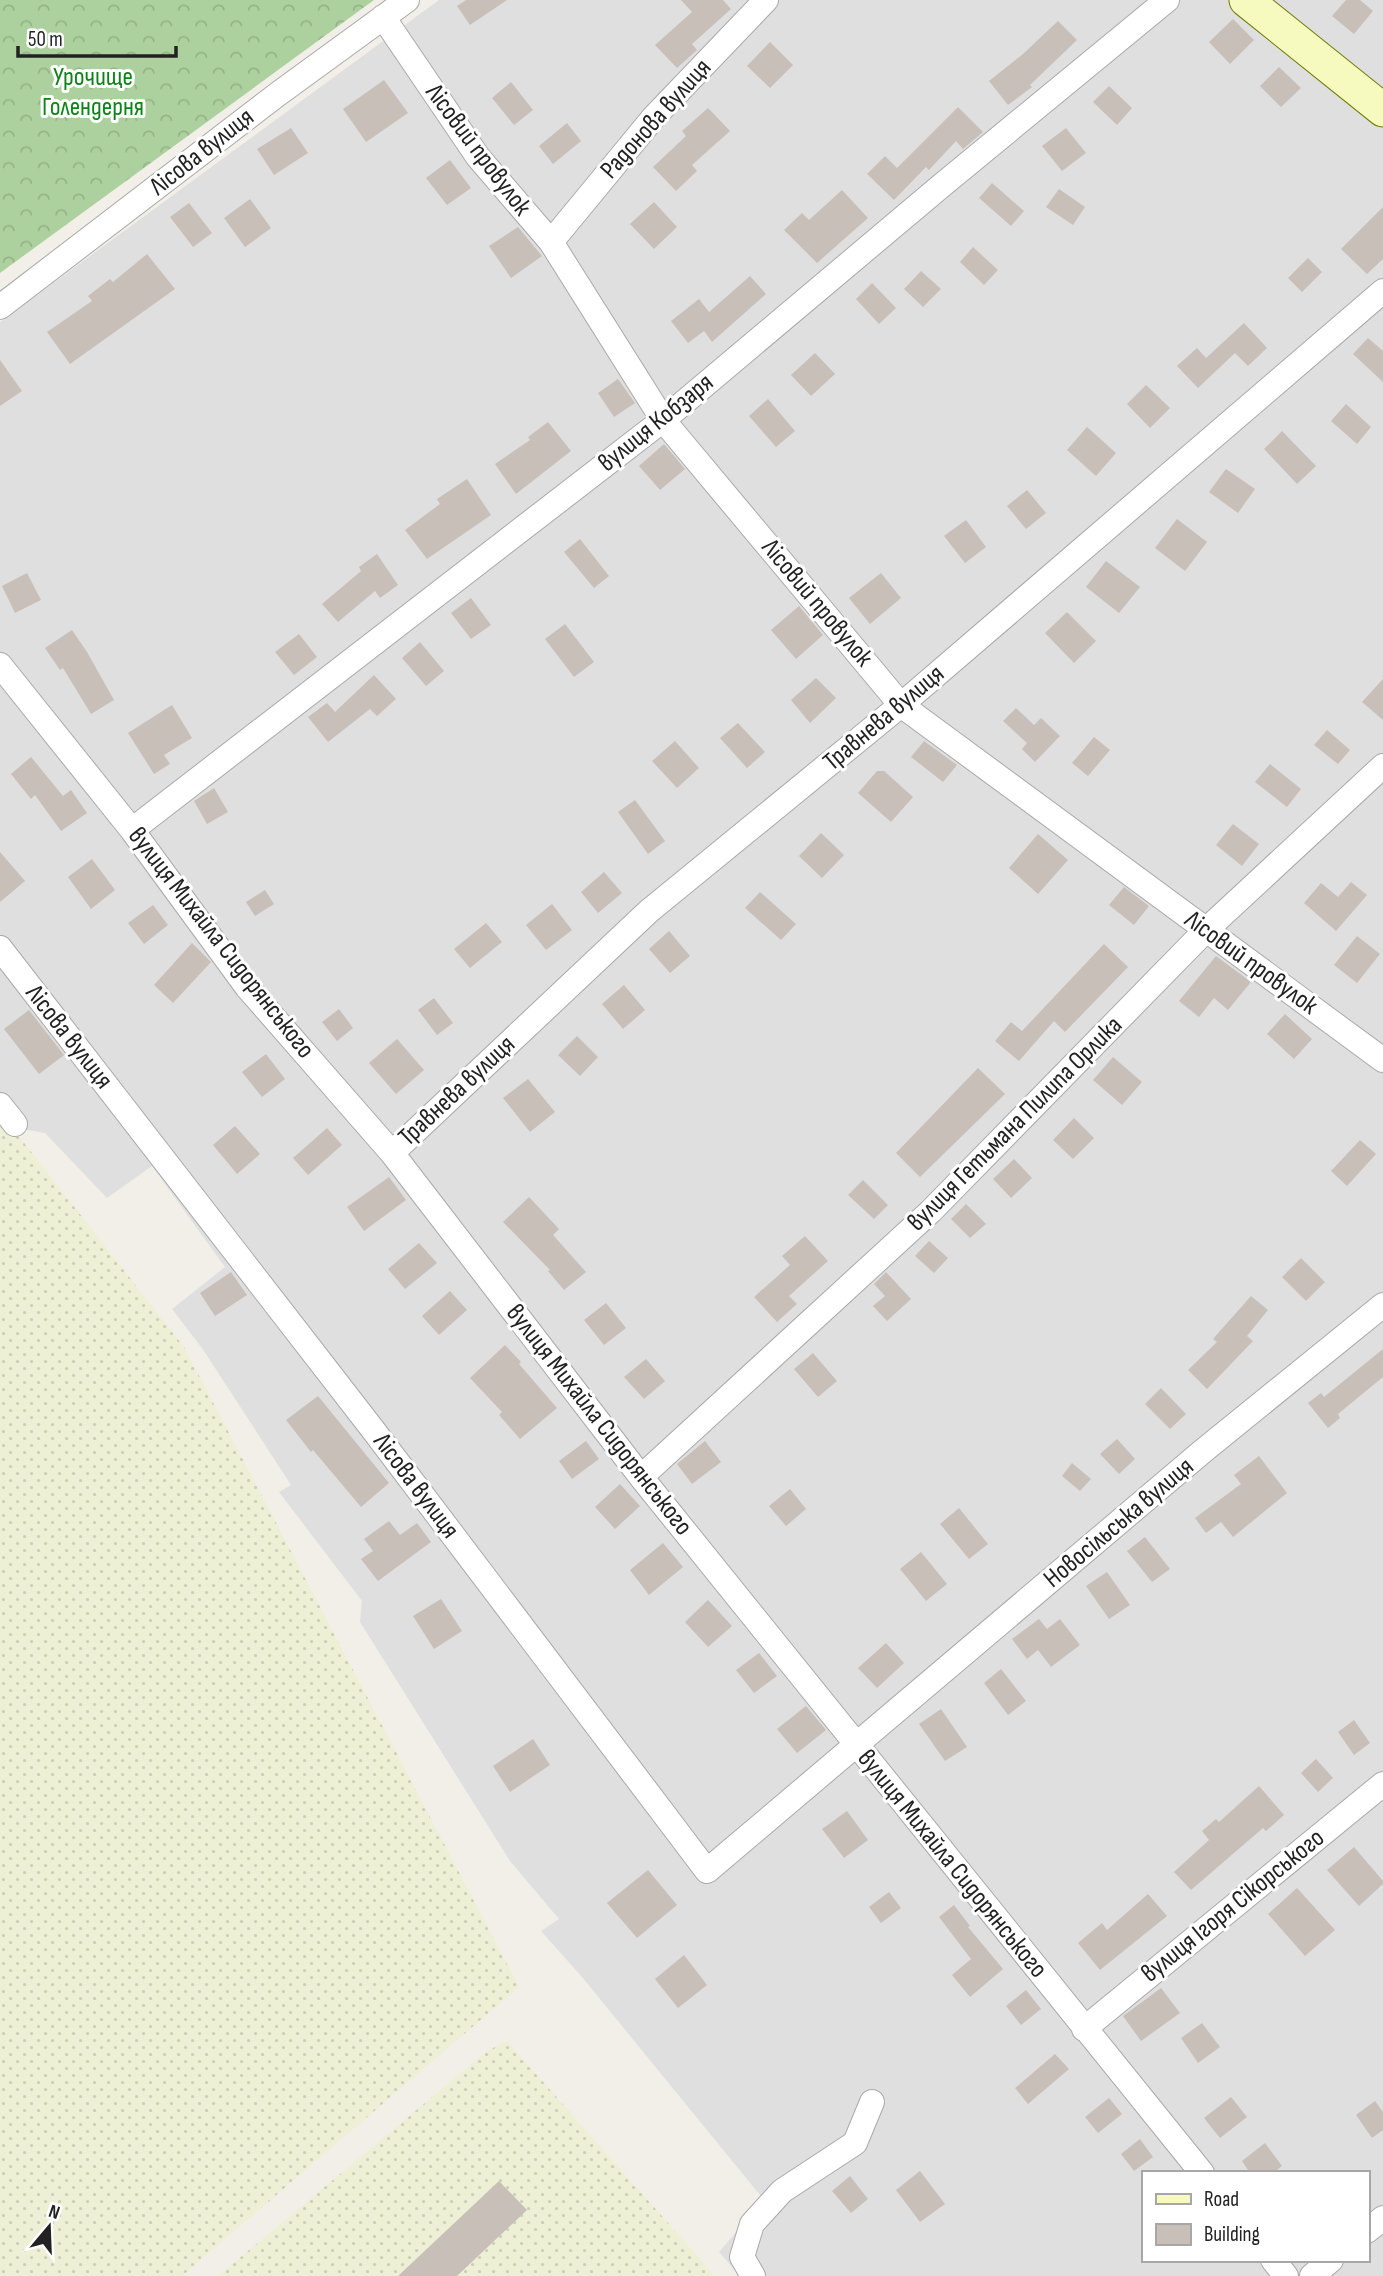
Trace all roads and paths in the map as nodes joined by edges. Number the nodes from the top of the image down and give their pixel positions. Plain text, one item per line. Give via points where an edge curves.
1 (407, 0) edge
2 (766, 0) edge
3 (1167, 0) edge
4 (1246, 0) edge
5 (383, 18) junction
6 (1383, 110) edge
7 (551, 242) junction
8 (1383, 291) edge
9 (0, 307) edge
10 (663, 420) junction
11 (0, 665) edge
12 (901, 705) junction
13 (1383, 766) edge
14 (132, 830) junction
15 (1206, 930) junction
16 (0, 948) edge
17 (1383, 1060) edge
18 (392, 1153) junction
19 (1383, 1304) edge
20 (641, 1477) junction
21 (858, 1745) junction
22 (1383, 1784) edge
23 (1084, 2029) junction
24 (872, 2102) dead end
25 (1200, 2171) edge
26 (1383, 2218) edge
27 (1369, 2229) edge
28 (1275, 2262) edge
29 (1329, 2262) edge
30 (753, 2276) edge
31 (1286, 2276) edge
32 (1312, 2276) edge

1 - 5 street, Лісова вулиця
2 - 7 street, Радонова вулиця via 654,117
3 - 10 street, вулиця Кобзаря
4 - 6 street
5 - 7 street, Лісовий провулок via 478,157
5 - 9 street, Лісова вулиця
7 - 10 street, Лісовий провулок
8 - 12 street, Травнева вулиця
10 - 12 street, Лісовий провулок
10 - 14 street, вулиця Кобзаря
11 - 14 street, вулиця Михайла Сидорянського
12 - 15 street, Лісовий провулок
12 - 18 street, Травнева вулиця via 649,911
13 - 15 street, вулиця Гетьмана Пилипа Орлика
14 - 18 street, вулиця Михайла Сидорянського via 247,987
15 - 17 street, Лісовий провулок
15 - 20 street, вулиця Гетьмана Пилипа Орлика via 931,1211
16 - 21 street, Лісова вулиця via 707,1871
18 - 20 street, вулиця Михайла Сидорянського
19 - 21 street, Новосільська вулиця
20 - 21 street, вулиця Михайла Сидорянського
21 - 23 street, вулиця Михайла Сидорянського
22 - 23 street, вулиця Ігоря Сікорського
23 - 25 street, вулиця Михайла Сидорянського
24 - 30 street via 855,2144 782,2191 752,2224 741,2257
26 - 27 street
28 - 31 street
29 - 32 street

